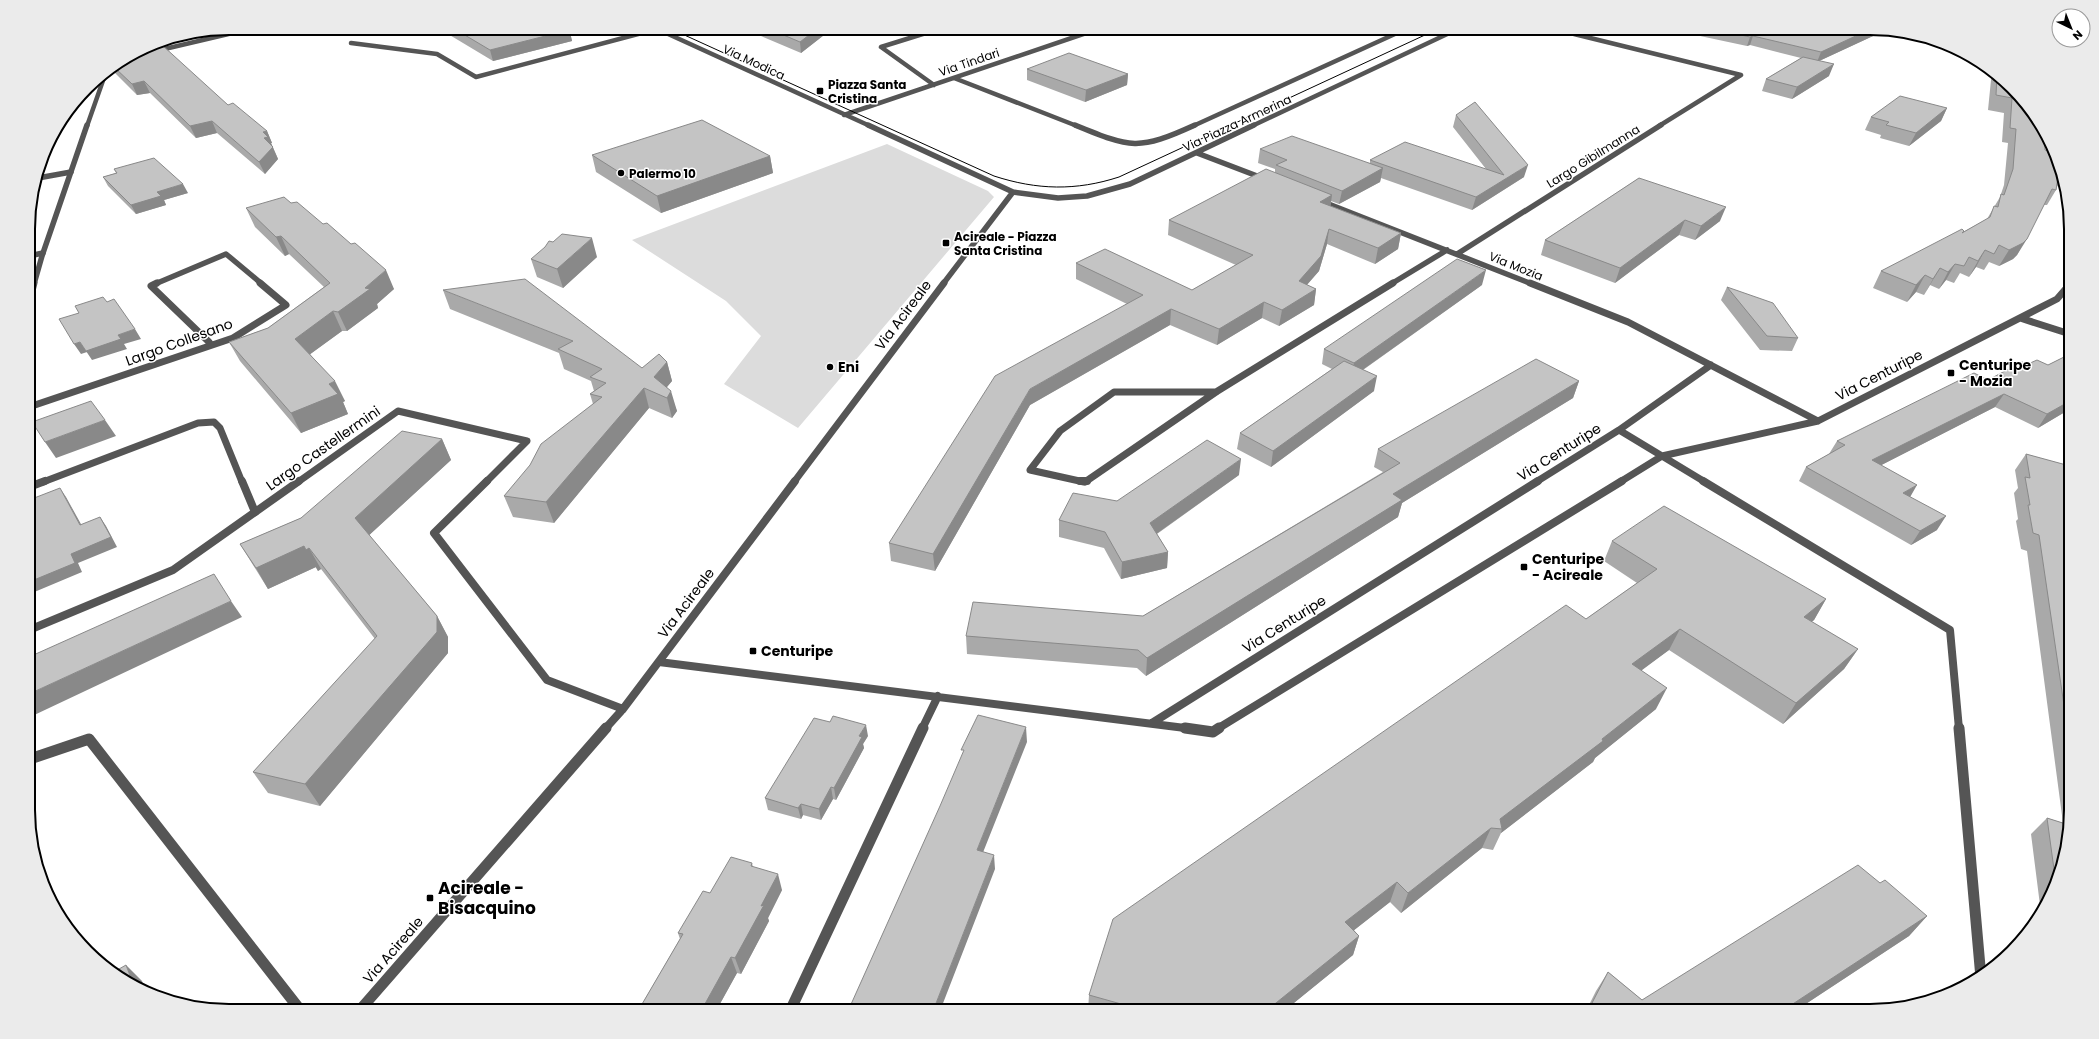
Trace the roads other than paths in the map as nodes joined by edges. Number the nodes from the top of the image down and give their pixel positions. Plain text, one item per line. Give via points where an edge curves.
1 (224, 35) edge
2 (630, 35) edge
3 (671, 35) edge
4 (920, 35) edge
5 (1080, 35) edge
6 (1393, 35) edge
7 (1445, 35) edge
8 (1578, 35) edge
9 (351, 43) dead end
10 (150, 52) edge
11 (954, 78) junction
12 (103, 82) edge
13 (934, 85) junction
14 (844, 115) junction
15 (1197, 153) junction
16 (71, 172) junction
17 (42, 177) edge
18 (1271, 182) edge
19 (1013, 192) junction
20 (1315, 199) edge
21 (1447, 250) junction
22 (43, 253) junction
23 (1456, 254) junction
24 (35, 255) edge
25 (35, 282) edge
26 (2064, 292) edge
27 (2020, 318) junction
28 (2064, 332) edge
29 (209, 342) dead end
30 (1712, 366) junction
31 (1216, 392) junction
32 (35, 405) edge
33 (1818, 421) junction
34 (1619, 430) junction
35 (1662, 456) junction
36 (35, 485) edge
37 (255, 512) junction
38 (35, 628) edge
39 (659, 662) junction
40 (938, 696) junction
41 (623, 709) junction
42 (1152, 723) junction
43 (35, 756) edge
44 (1980, 969) edge
45 (296, 1004) edge
46 (365, 1004) edge
47 (793, 1004) edge

1 - 10 street
2 - 9 street via 476,77 437,54
3 - 14 street, Via Modica
4 - 13 street via 882,47
5 - 11 street, Via Tindari
6 - 11 street, Via Piazza Armerina via 1147,145 1129,145 1098,136
7 - 15 street, Via Piazza Armerina
8 - 23 street, Largo Gibilmanna via 1741,75
11 - 13 street, Via Tindari
12 - 16 street
13 - 14 street, Via Tindari
14 - 19 street
15 - 18 street
15 - 19 street, Via Piazza Armerina via 1110,192 1071,198 1047,198
16 - 17 street
16 - 22 street
19 - 39 street, Via Acireale
20 - 21 street, Via Mozia
21 - 23 street, Via Mozia
21 - 31 street
22 - 24 street
22 - 25 street
23 - 30 street, Via Mozia via 1628,322
26 - 27 street, Via Centuripe via 2058,299
27 - 28 street
27 - 33 street, Via Centuripe
29 - 32 street, Largo Collesano via 151,286 226,254 286,305 233,338
30 - 33 street, Via Mozia
30 - 34 street
31 - 31 street via 1114,392 1060,431 1030,470 1085,482
33 - 35 street, Via Centuripe
34 - 35 street, Via Centuripe
34 - 42 street, Via Centuripe
35 - 42 street via 1213,732
35 - 44 street via 1950,630
36 - 37 street via 198,423 214,422 220,428
37 - 38 street, Largo Castellermini via 173,570
37 - 41 street, Largo Castellermini via 398,411 527,441 434,533 547,680
39 - 40 street
39 - 41 street, Via Acireale
40 - 42 street
40 - 47 street
41 - 46 street, Via Acireale
43 - 45 street via 89,740

